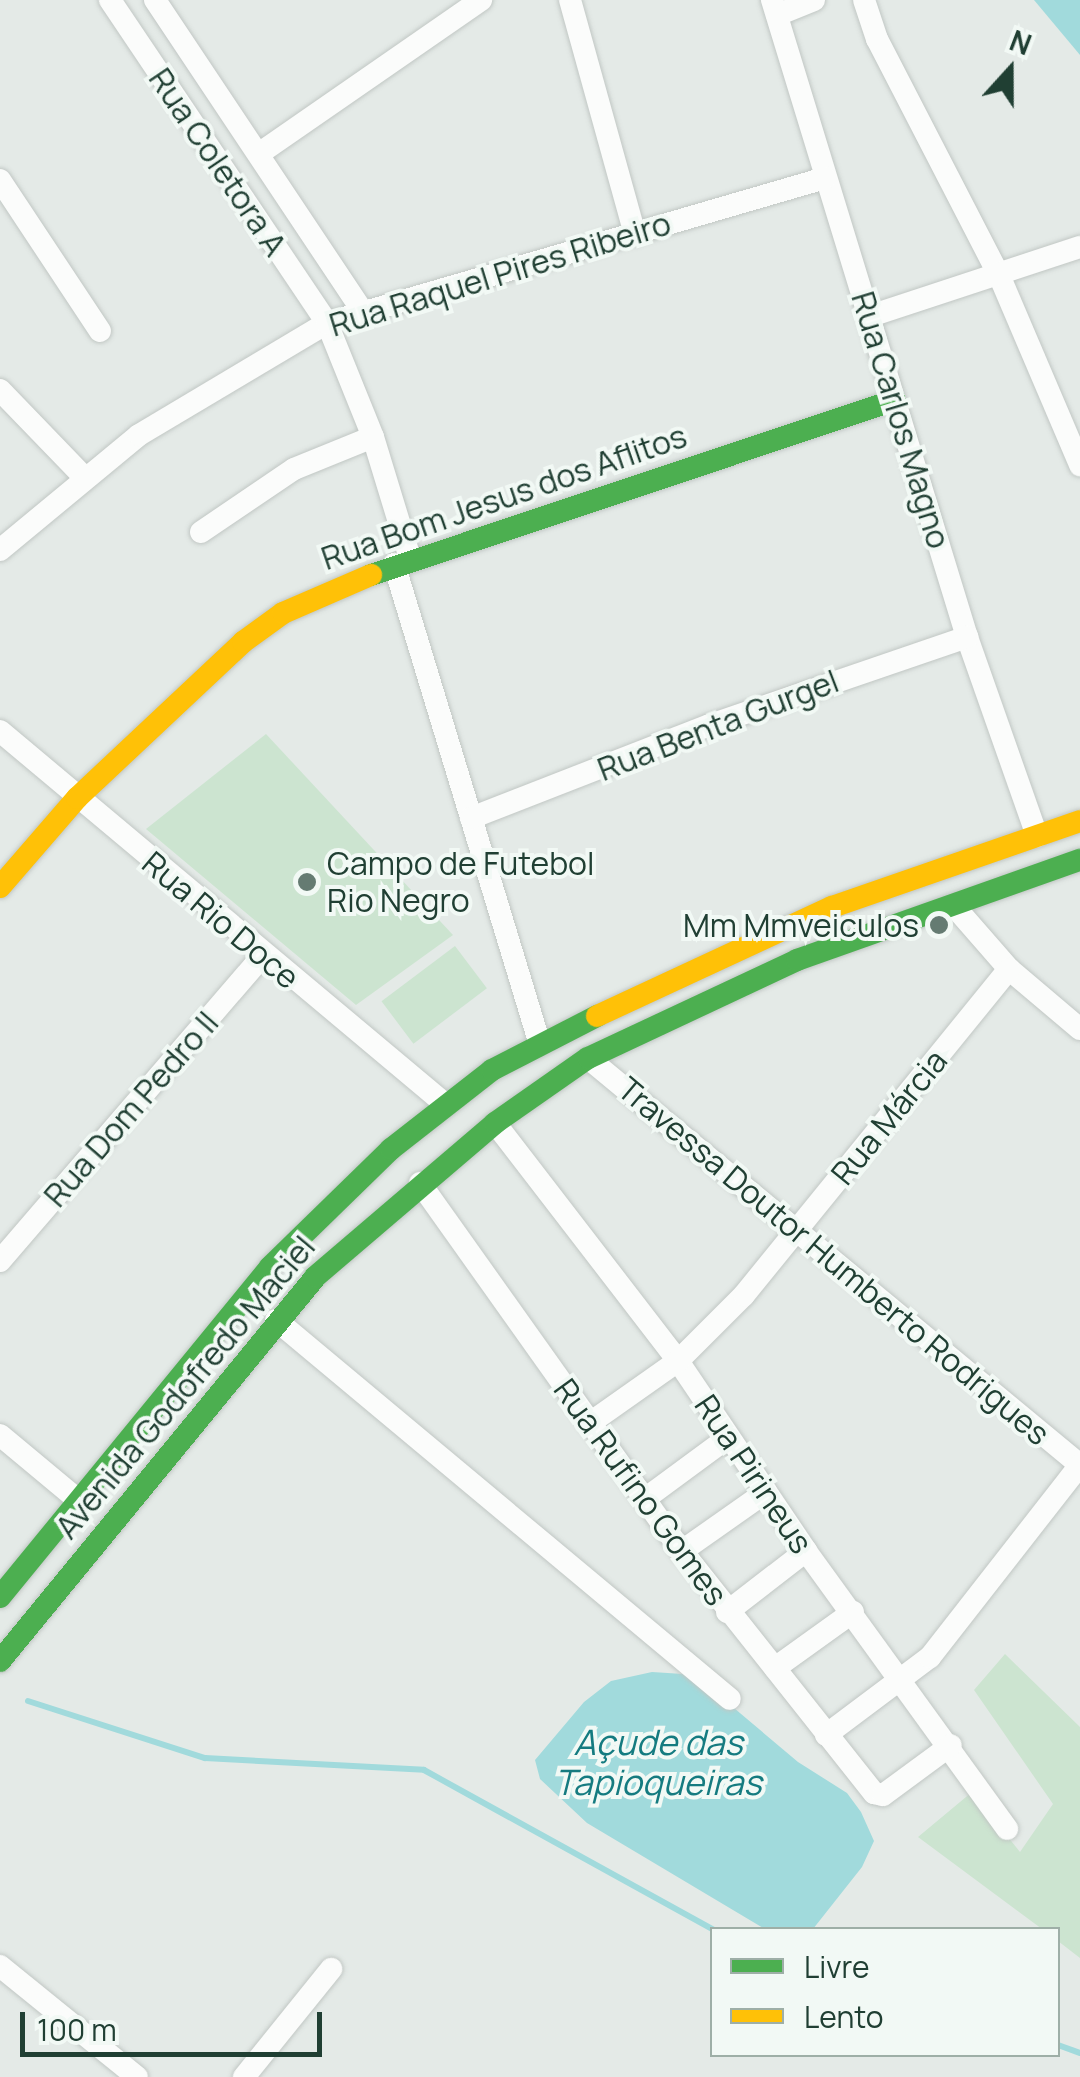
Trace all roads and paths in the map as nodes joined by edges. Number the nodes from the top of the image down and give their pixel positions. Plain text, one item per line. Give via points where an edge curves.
1 (110, 0) edge
2 (154, 0) edge
3 (481, 0) edge
4 (570, 0) edge
5 (814, 0) edge
6 (864, 0) edge
7 (774, 7) edge
8 (260, 152) junction
9 (825, 178) junction
10 (0, 180) edge
11 (634, 234) junction
12 (1080, 246) edge
13 (999, 276) junction
14 (363, 312) junction
15 (870, 316) junction
16 (327, 323) junction
17 (100, 330) dead end
18 (0, 390) edge
19 (895, 400) junction
20 (373, 437) junction
21 (1080, 465) edge
22 (83, 476) junction
23 (201, 532) dead end
24 (0, 550) edge
25 (402, 561) junction
26 (967, 637) junction
27 (0, 731) edge
28 (77, 798) junction
29 (472, 818) junction
30 (1080, 821) edge
31 (1037, 836) junction
32 (1080, 860) edge
33 (0, 887) edge
34 (954, 906) junction
35 (262, 956) junction
36 (1009, 969) junction
37 (1080, 1029) edge
38 (538, 1042) junction
39 (588, 1058) junction
40 (445, 1104) junction
41 (496, 1124) junction
42 (420, 1182) junction
43 (796, 1230) junction
44 (0, 1261) edge
45 (276, 1320) junction
46 (678, 1362) junction
47 (590, 1422) junction
48 (0, 1435) edge
49 (726, 1438) junction
50 (1080, 1465) edge
51 (766, 1492) junction
52 (646, 1498) junction
53 (78, 1500) junction
54 (682, 1551) junction
55 (806, 1552) junction
56 (0, 1598) edge
57 (728, 1612) junction
58 (853, 1612) junction
59 (0, 1661) edge
60 (775, 1668) junction
61 (901, 1681) junction
62 (730, 1699) dead end
63 (826, 1735) junction
64 (951, 1746) junction
65 (1007, 1829) dead end
66 (0, 1966) edge
67 (331, 1969) dead end
68 (137, 2077) edge
69 (244, 2077) edge

1 - 16 street, Rua Coletora A
2 - 8 street, Rua Coletora A
3 - 8 street
4 - 11 street
5 - 7 street
6 - 13 street via 876,38
7 - 9 street, Rua Carlos Magno
8 - 14 street, Rua Coletora A
9 - 11 street, Rua Raquel Pires Ribeiro
9 - 15 street, Rua Carlos Magno
10 - 17 street
11 - 14 street, Rua Raquel Pires Ribeiro
12 - 13 street
13 - 15 street
13 - 21 street
14 - 16 street, Rua Raquel Pires Ribeiro
15 - 19 street, Rua Carlos Magno
16 - 20 street, Rua Coletora A
16 - 22 street, Rua Raquel Pires Ribeiro via 249,365
18 - 22 street
19 - 25 main road, Rua Bom Jesus dos Aflitos
19 - 26 street, Rua Carlos Magno
20 - 23 street via 294,469
20 - 25 street, Rua Coletora A
22 - 24 street, Rua Raquel Pires Ribeiro
25 - 28 main road, Rua Bom Jesus dos Aflitos via 283,613 243,642
25 - 29 street, Rua Coletora A
26 - 29 street, Rua Benta Gurgel via 710,725
26 - 31 street, Rua Carlos Magno
27 - 28 street, Rua Rio Doce
28 - 33 main road, Rua Bom Jesus dos Aflitos
28 - 35 street, Rua Rio Doce
29 - 38 street, Rua Coletora A
30 - 31 main road, Avenida Godofredo Maciel
31 - 38 main road, Avenida Godofredo Maciel via 832,906
32 - 34 main road, Avenida Godofredo Maciel
34 - 36 street
34 - 39 main road, Avenida Godofredo Maciel via 798,960
35 - 40 street, Rua Rio Doce
35 - 44 street, Rua Dom Pedro II
36 - 37 street
36 - 43 street, Rua Márcia
38 - 40 main road, Avenida Godofredo Maciel
39 - 41 main road, Avenida Godofredo Maciel
39 - 43 street, Travessa Doutor Humberto Rodrigues
40 - 53 main road, Avenida Godofredo Maciel via 270,1267
41 - 42 main road, Avenida Godofredo Maciel
41 - 46 street, Rua Pirineus
42 - 45 main road, Avenida Godofredo Maciel
42 - 47 street, Rua Rufino Gomes
43 - 46 street, Rua Márcia
43 - 50 street, Travessa Doutor Humberto Rodrigues
45 - 59 main road, Avenida Godofredo Maciel
45 - 62 street
46 - 47 street, Rua Márcia
46 - 49 street, Rua Pirineus
47 - 52 street, Rua Rufino Gomes
48 - 53 street
49 - 51 street, Rua Pirineus
49 - 52 street
50 - 61 street via 930,1657
51 - 54 street
51 - 55 street, Rua Pirineus
52 - 54 street, Rua Rufino Gomes
53 - 56 main road, Avenida Godofredo Maciel
54 - 57 street, Rua Rufino Gomes
55 - 57 street
55 - 58 street, Rua Pirineus
57 - 60 street, Rua Rufino Gomes
58 - 60 street
58 - 61 street, Rua Pirineus
60 - 63 street, Rua Rufino Gomes
61 - 63 street
61 - 64 street, Rua Pirineus
63 - 64 street, Rua Rufino Gomes via 874,1793 888,1792
64 - 65 street, Rua Pirineus
66 - 68 street
67 - 69 street

